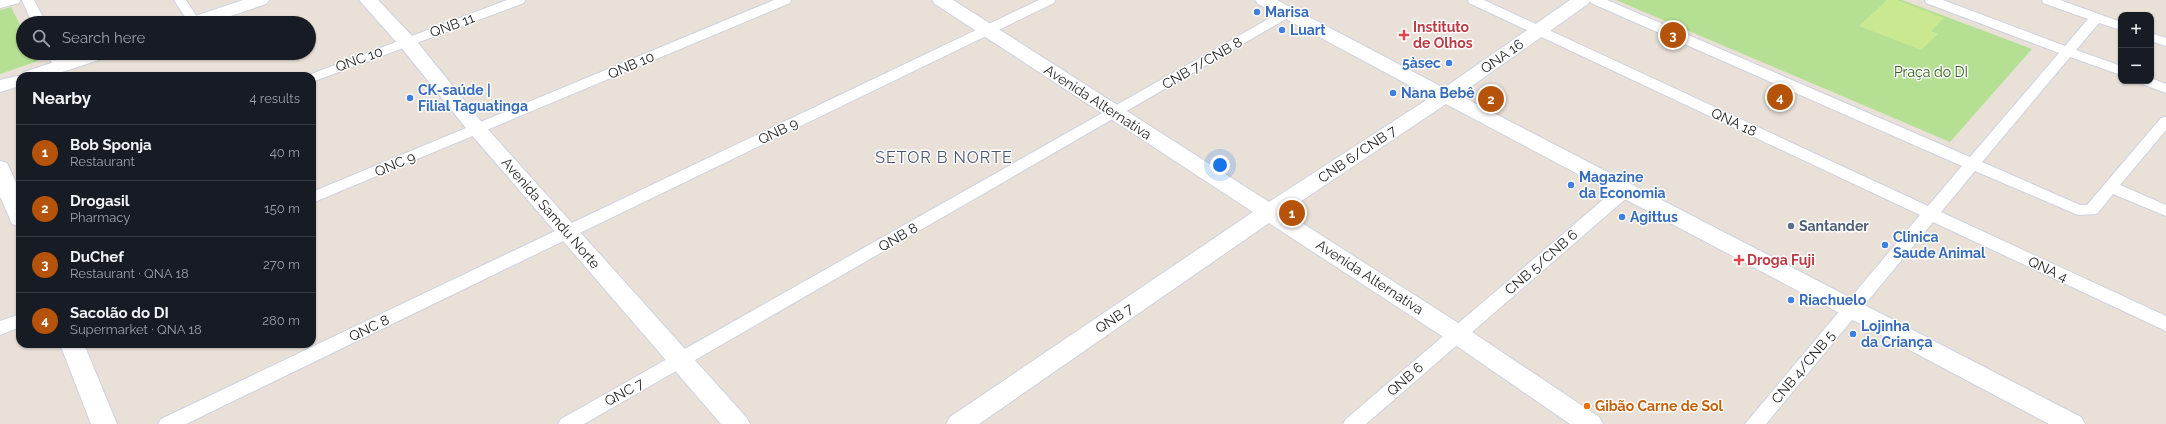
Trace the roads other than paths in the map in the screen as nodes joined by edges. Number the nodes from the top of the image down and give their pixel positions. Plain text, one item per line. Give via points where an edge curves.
1 (14, 0) edge
2 (28, 0) edge
3 (180, 0) edge
4 (260, 0) edge
5 (368, 0) edge
6 (519, 0) edge
7 (784, 0) edge
8 (941, 0) edge
9 (1049, 0) edge
10 (1264, 0) edge
11 (1474, 0) edge
12 (1582, 0) edge
13 (1596, 0) edge
14 (1931, 0) edge
15 (2048, 0) edge
16 (0, 4) edge
17 (1288, 12) junction
18 (36, 16) edge
19 (189, 16) edge
20 (211, 16) edge
21 (2097, 17) junction
22 (2118, 25) edge
23 (986, 30) junction
24 (1539, 30) junction
25 (2154, 38) edge
26 (407, 42) junction
27 (2166, 42) edge
28 (2068, 51) junction
29 (57, 60) edge
30 (2118, 70) edge
31 (38, 72) edge
32 (316, 76) edge
33 (16, 81) edge
34 (2154, 84) edge
35 (0, 86) edge
36 (2166, 89) edge
37 (1445, 96) junction
38 (1115, 113) junction
39 (2166, 121) edge
40 (477, 129) junction
41 (1972, 164) junction
42 (0, 168) edge
43 (2110, 188) junction
44 (9, 190) edge
45 (1624, 191) junction
46 (316, 196) edge
47 (16, 208) edge
48 (1269, 212) junction
49 (2166, 212) edge
50 (1930, 214) junction
51 (569, 232) junction
52 (1852, 310) junction
53 (16, 322) edge
54 (2166, 324) edge
55 (0, 328) edge
56 (1457, 334) junction
57 (74, 348) edge
58 (681, 360) junction
59 (104, 424) edge
60 (168, 424) edge
61 (568, 424) edge
62 (737, 424) edge
63 (960, 424) edge
64 (1353, 424) edge
65 (1590, 424) edge
66 (1755, 424) edge
67 (2072, 424) edge

1 - 16 street
2 - 18 street
3 - 19 street
4 - 20 street
5 - 26 street, Avenida Samdu Norte
6 - 26 street, QNB 11
7 - 40 street, QNB 10
8 - 23 street, Avenida Alternativa
9 - 23 street, QNB 9
10 - 17 street
11 - 24 street, QNA 18
12 - 24 street, QNA 16
13 - 41 street
14 - 28 street
15 - 21 street
17 - 37 street
17 - 38 street, CNB 7/CNB 8
21 - 22 street
21 - 28 street, CNB 4/CNB 5
23 - 38 street, Avenida Alternativa
23 - 51 street, QNB 9
24 - 37 street, QNA 16
24 - 50 street, QNA 18
25 - 27 street
26 - 32 street, QNC 10
26 - 40 street, Avenida Samdu Norte
28 - 30 street
28 - 41 street, CNB 4/CNB 5
29 - 31 street
33 - 35 street
34 - 36 street
37 - 45 street
37 - 48 street, CNB 6/CNB 7
38 - 48 street, Avenida Alternativa
38 - 58 street, QNB 8
39 - 43 street
40 - 46 street, QNC 9
40 - 51 street, Avenida Samdu Norte
41 - 43 street via 2078,210 2091,210
41 - 50 street, CNB 4/CNB 5
42 - 44 street
43 - 49 street
44 - 47 street
45 - 52 street
45 - 56 street, CNB 5/CNB 6
48 - 56 street, Avenida Alternativa
48 - 63 street, QNB 7
50 - 52 street, CNB 4/CNB 5
50 - 54 street, QNA 4
51 - 58 street, Avenida Samdu Norte
51 - 60 street, QNC 8
52 - 66 street, CNB 4/CNB 5
52 - 67 street
53 - 55 street
56 - 64 street, QNB 6
56 - 65 street, Avenida Alternativa
57 - 59 street
58 - 61 street, QNC 7
58 - 62 street, Avenida Samdu Norte

